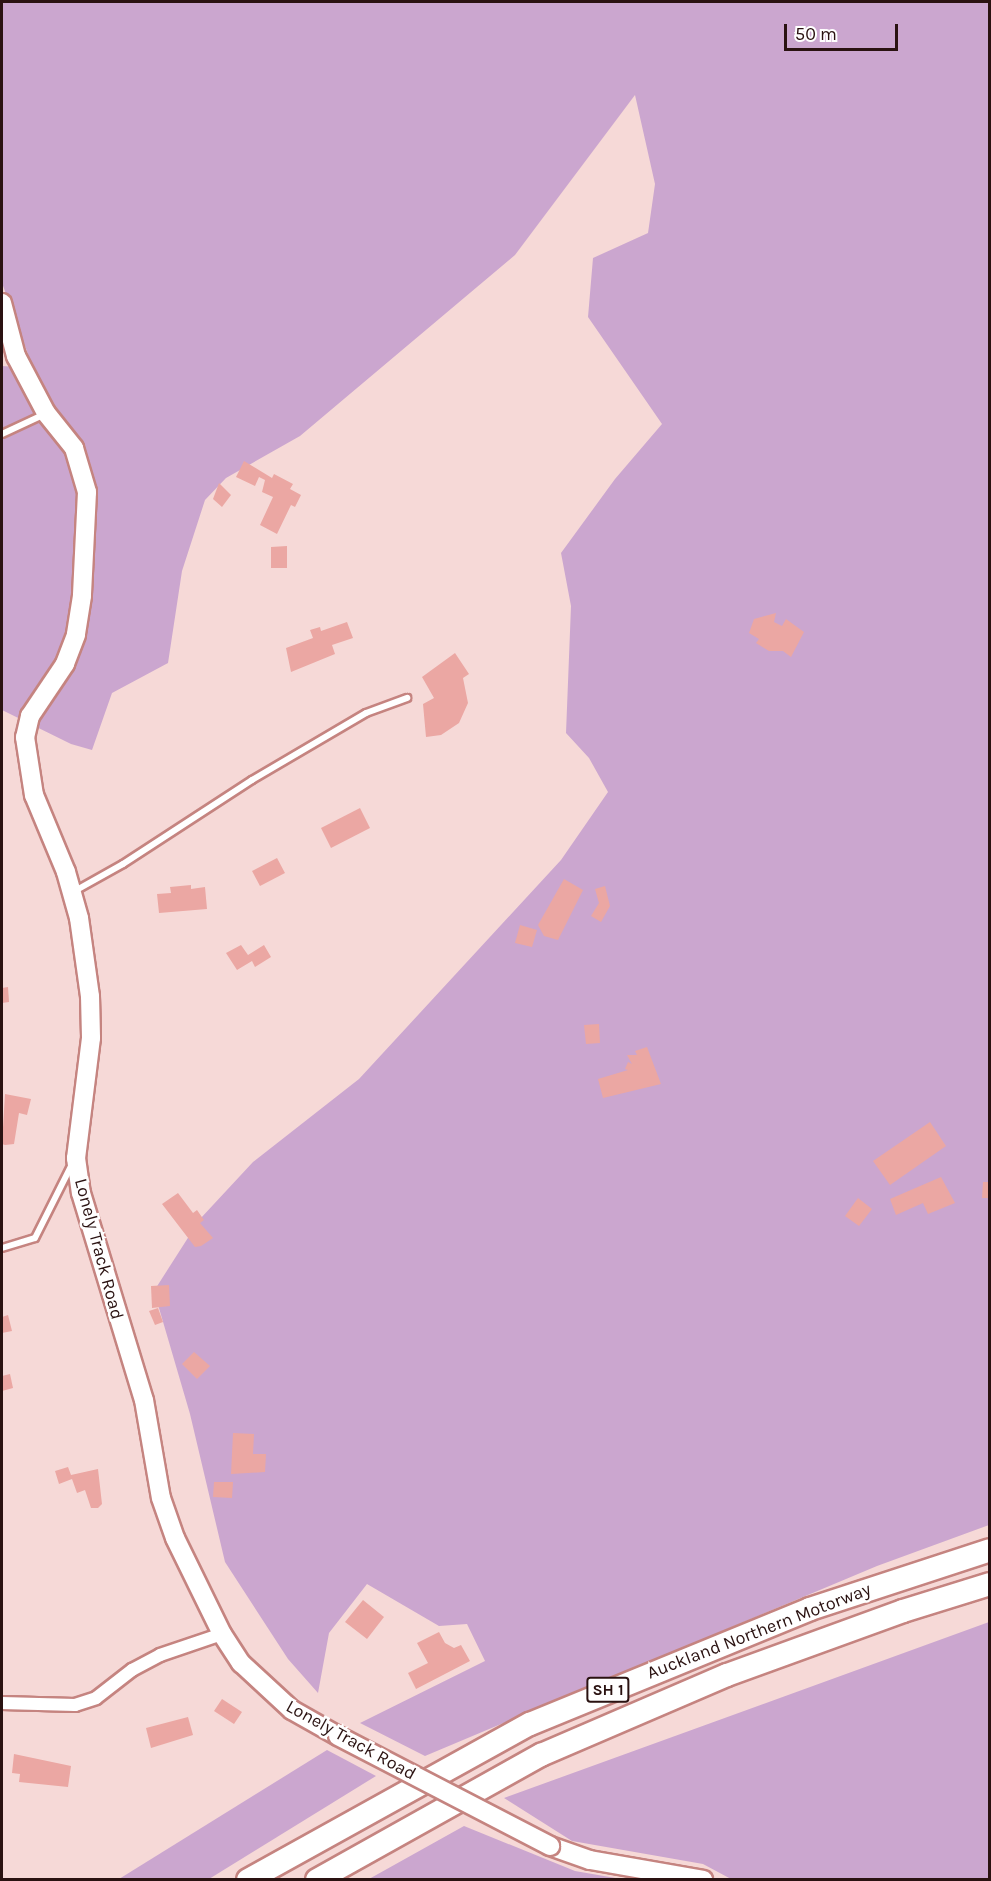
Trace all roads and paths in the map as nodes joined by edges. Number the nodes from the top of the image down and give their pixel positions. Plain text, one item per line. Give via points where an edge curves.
1 (2, 303) edge
2 (46, 413) junction
3 (2, 434) edge
4 (406, 698) dead end
5 (72, 892) junction
6 (76, 1158) junction
7 (2, 1248) edge
8 (990, 1550) edge
9 (990, 1584) edge
10 (222, 1634) junction
11 (2, 1702) edge
12 (248, 1880) edge
13 (317, 1880) edge
14 (703, 1880) edge

1 - 2 street, Lonely Track Road via 16,356
2 - 3 lane
2 - 5 street, Lonely Track Road via 74,448 83,468 87,492 82,596 76,635 65,664 30,716 26,756 34,795
4 - 5 lane via 366,714 271,769
5 - 6 street, Lonely Track Road via 84,951 91,1038
6 - 7 lane via 35,1238
6 - 10 street, Lonely Track Road via 81,1193 144,1400 161,1498 175,1538
8 - 12 highway, Auckland Northern Motorway / SH 1 via 810,1609 530,1725
9 - 13 highway, Auckland Northern Motorway / SH 1 via 727,1675 541,1755
10 - 11 street via 160,1656 132,1670 96,1698 75,1705
10 - 14 street, Lonely Track Road, bridge via 241,1663 292,1710 550,1846 590,1860 676,1872

